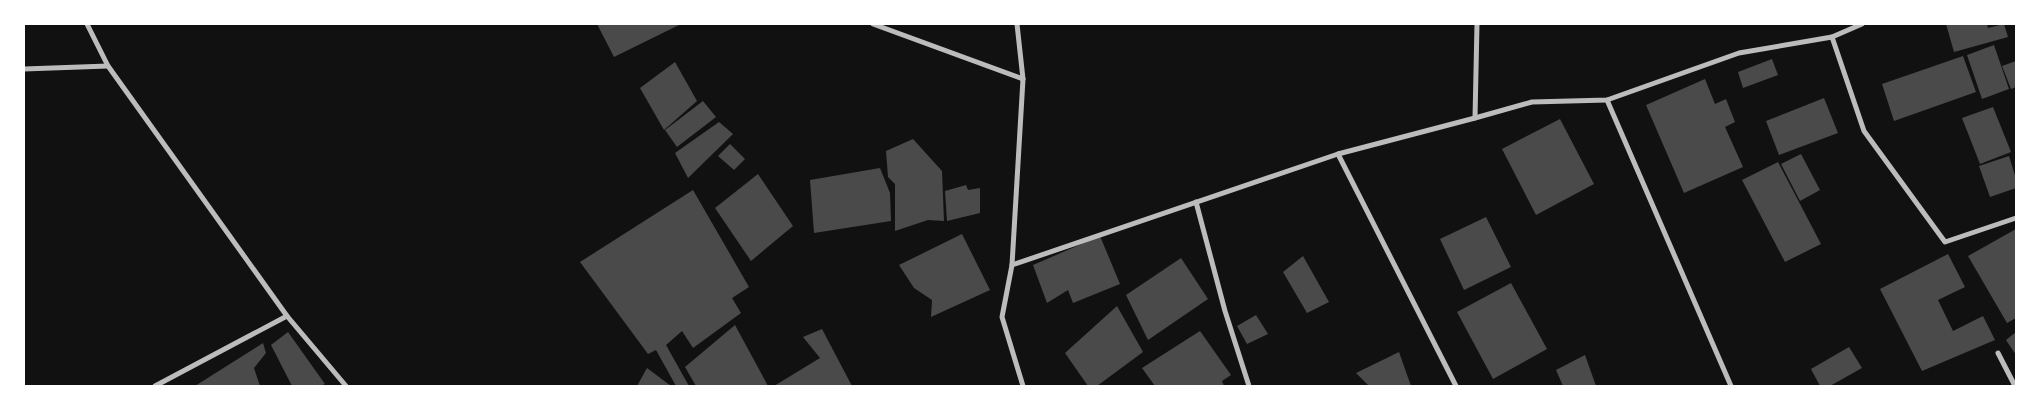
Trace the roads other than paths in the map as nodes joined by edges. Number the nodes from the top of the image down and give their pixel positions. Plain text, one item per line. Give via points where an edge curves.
1 (87, 24) edge
2 (873, 24) edge
3 (1017, 24) edge
4 (1477, 24) edge
5 (1862, 24) edge
6 (1832, 37) junction
7 (108, 66) junction
8 (24, 69) edge
9 (1023, 79) junction
10 (1607, 100) junction
11 (1475, 118) junction
12 (1338, 154) junction
13 (1196, 202) junction
14 (2016, 218) edge
15 (1012, 265) junction
16 (287, 316) junction
17 (1998, 353) dead end
18 (155, 386) edge
19 (346, 386) edge
20 (1023, 386) edge
21 (1249, 386) edge
22 (1456, 386) edge
23 (1731, 386) edge
24 (2015, 386) edge

1 - 7 street
2 - 9 street
3 - 9 street
4 - 11 street
5 - 6 street
6 - 10 street via 1738,53
6 - 14 street via 1864,130 1945,242
7 - 8 street
7 - 16 street
9 - 15 street
10 - 11 street via 1532,102
10 - 23 street
11 - 12 street
12 - 13 street
12 - 22 street
13 - 15 street
13 - 21 street
15 - 20 street via 1002,317
16 - 18 street
16 - 19 street
17 - 24 street

